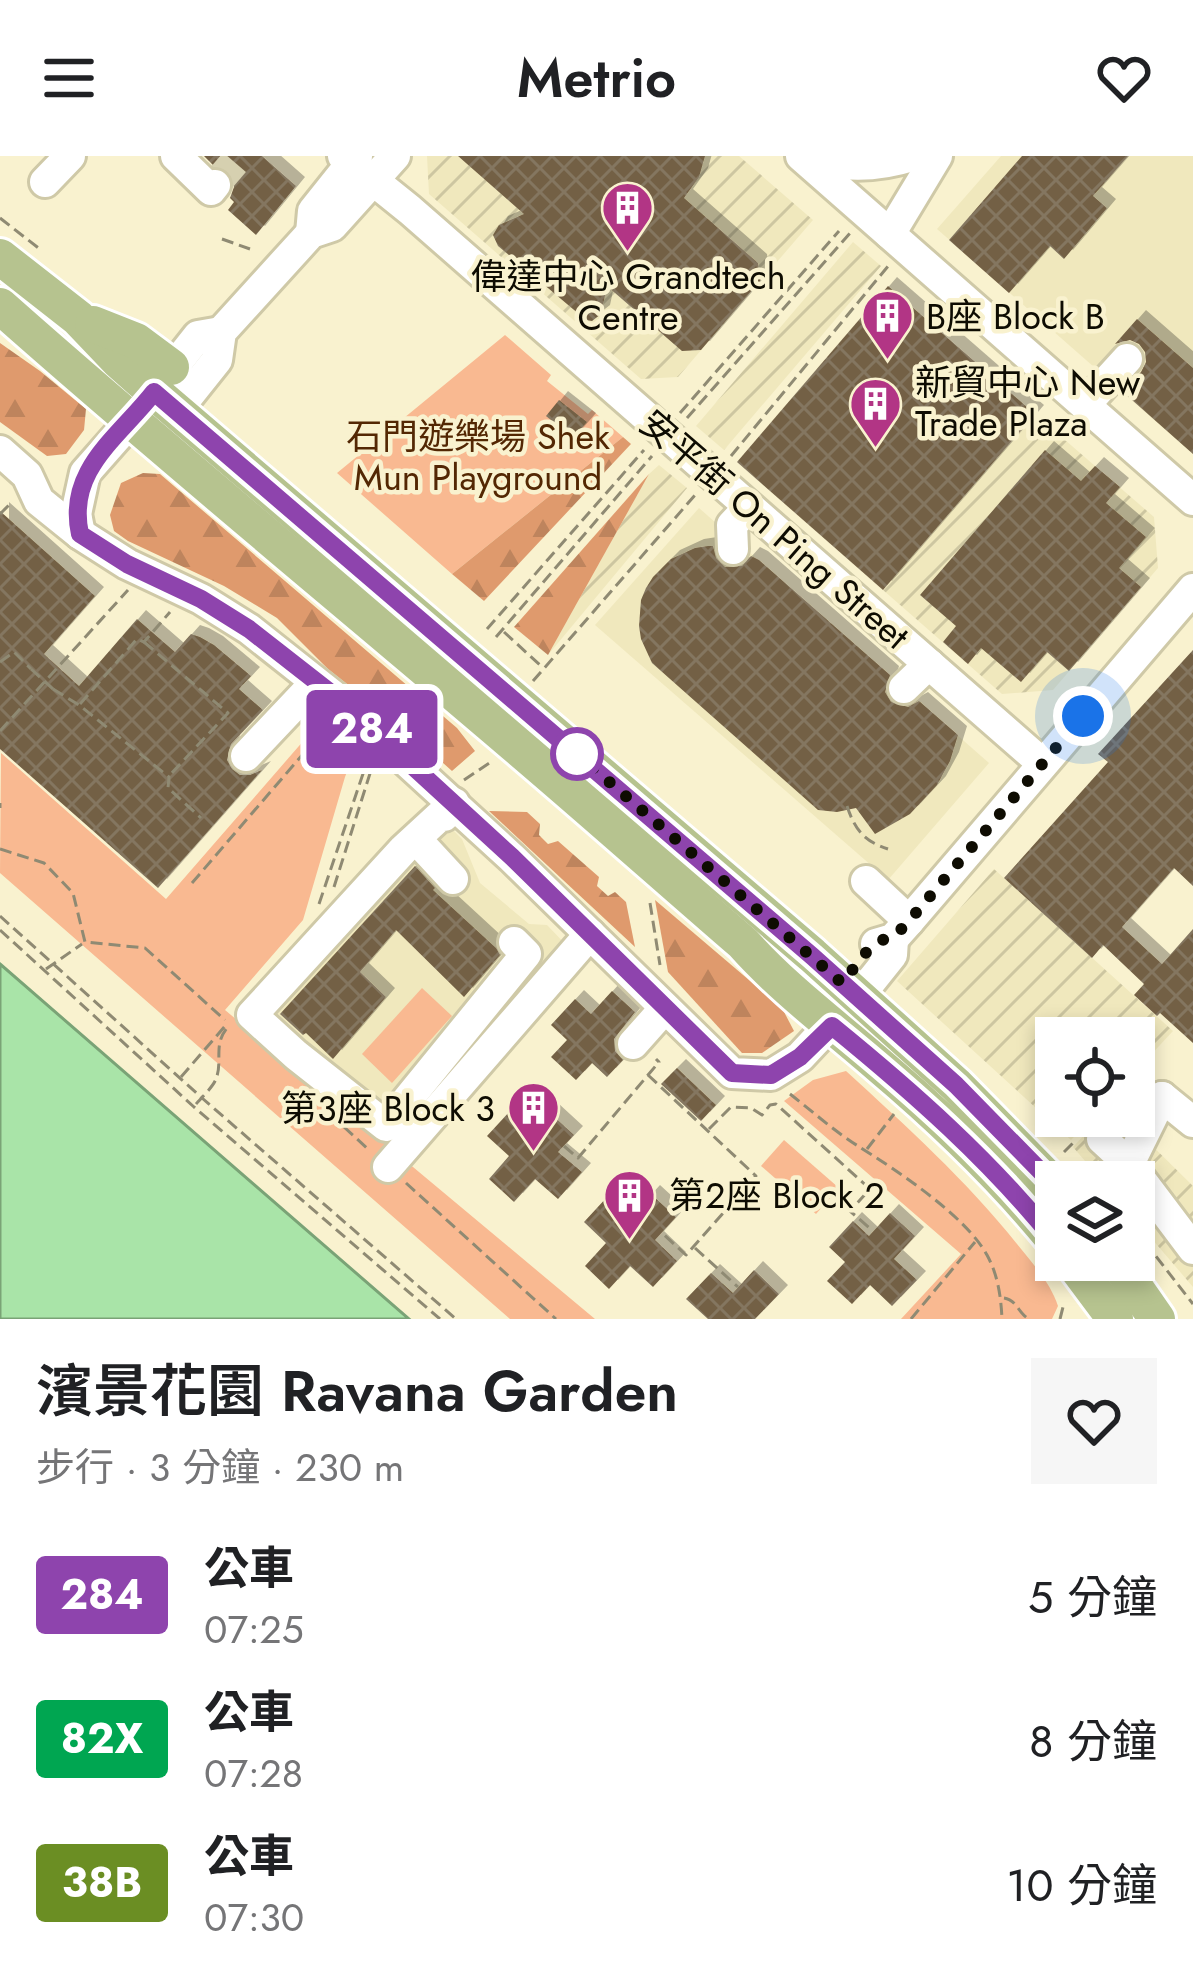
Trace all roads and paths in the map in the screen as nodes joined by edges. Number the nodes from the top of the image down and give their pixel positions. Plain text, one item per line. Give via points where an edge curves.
1 (70, 156) edge
2 (176, 156) edge
3 (394, 156) edge
4 (802, 156) edge
5 (912, 156) edge
6 (938, 156) edge
7 (356, 164) edge
8 (45, 182) dead end
9 (215, 185) dead end
10 (0, 218) edge
11 (890, 234) junction
12 (222, 239) dead end
13 (5, 241) edge
14 (250, 248) dead end
15 (0, 306) edge
16 (221, 332) junction
17 (1127, 359) dead end
18 (168, 390) junction
19 (1085, 405) junction
20 (142, 431) junction
21 (0, 452) edge
22 (85, 473) junction
23 (19, 489) junction
24 (1193, 500) edge
25 (749, 507) junction
26 (0, 514) edge
27 (80, 534) junction
28 (734, 549) dead end
29 (130, 587) dead end
30 (1193, 589) edge
31 (173, 608) dead end
32 (502, 631) dead end
33 (144, 642) junction
34 (0, 662) edge
35 (929, 664) junction
36 (543, 669) dead end
37 (315, 683) junction
38 (904, 688) dead end
39 (79, 705) junction
40 (334, 720) dead end
41 (0, 731) edge
42 (246, 756) dead end
43 (369, 756) dead end
44 (374, 761) dead end
45 (493, 761) dead end
46 (1042, 763) junction
47 (169, 777) junction
48 (456, 794) junction
49 (848, 806) dead end
50 (201, 818) dead end
51 (416, 839) junction
52 (888, 849) dead end
53 (453, 878) dead end
54 (866, 881) dead end
55 (192, 883) dead end
56 (648, 890) dead end
57 (331, 897) dead end
58 (318, 907) dead end
59 (0, 916) edge
60 (0, 930) edge
61 (901, 930) junction
62 (596, 940) junction
63 (85, 942) dead end
64 (514, 943) dead end
65 (53, 962) junction
66 (45, 971) junction
67 (849, 990) junction
68 (663, 993) junction
69 (228, 1022) dead end
70 (832, 1026) junction
71 (522, 1033) dead end
72 (635, 1042) joint
73 (648, 1075) junction
74 (180, 1078) junction
75 (1193, 1087) edge
76 (787, 1091) dead end
77 (1162, 1097) junction
78 (896, 1112) dead end
79 (1193, 1122) edge
80 (708, 1130) junction
81 (1102, 1139) dead end
82 (564, 1146) dead end
83 (866, 1150) junction
84 (1054, 1161) edge
85 (1126, 1161) edge
86 (1130, 1161) edge
87 (388, 1167) dead end
88 (1155, 1199) edge
89 (1035, 1216) edge
90 (873, 1232) dead end
91 (662, 1233) dead end
92 (976, 1240) junction
93 (693, 1247) junction
94 (1193, 1249) edge
95 (1155, 1255) edge
96 (1084, 1281) edge
97 (1131, 1281) edge
98 (738, 1287) dead end
99 (1001, 1297) junction
100 (1065, 1300) dead end
101 (1193, 1304) edge
102 (1107, 1316) edge
103 (440, 1319) edge
104 (456, 1319) edge
105 (911, 1319) edge
106 (1002, 1319) edge
107 (1029, 1319) edge
108 (1060, 1319) edge
109 (1157, 1319) edge

1 - 8 street
2 - 9 street via 211,190
3 - 7 street
4 - 5 street via 865,166
4 - 11 street
6 - 11 street
7 - 16 street via 313,211 311,233
7 - 25 street, 安平街 On Ping Street
10 - 13 path
11 - 19 street
12 - 14 path
13 - 18 main road via 118,361
15 - 20 main road
16 - 18 street via 198,336
16 - 18 street via 217,360
17 - 19 street
18 - 20 street
18 - 67 main road
19 - 24 street
20 - 22 street
20 - 70 main road via 517,746
21 - 23 street
22 - 23 street
22 - 27 street
23 - 26 path
23 - 27 street
25 - 28 street via 732,525
25 - 35 street, 安平街 On Ping Street
27 - 37 street via 249,629
29 - 41 path
30 - 46 street
31 - 33 path
32 - 36 path
33 - 39 path via 136,639
33 - 47 path via 228,713
34 - 39 path, bridge via 14,652
35 - 38 street
35 - 46 street, 安平街 On Ping Street
37 - 42 street
37 - 48 street
39 - 47 path
40 - 55 path
43 - 58 path
44 - 57 path
45 - 48 path
46 - 61 street
47 - 50 path via 168,788
48 - 51 street
48 - 62 street
49 - 52 path via 859,834
51 - 53 street
51 - 64 street via 252,1015 386,1126 526,953
54 - 61 street
56 - 68 path
59 - 65 path
60 - 66 path
61 - 67 street via 892,955
62 - 68 street
62 - 71 street
62 - 87 street
63 - 65 path
65 - 66 path
65 - 74 path
66 - 103 path
67 - 70 street
67 - 84 main road
68 - 70 street via 732,1073 771,1075
68 - 72 street
69 - 74 path
70 - 89 main road via 967,1142
72 - 73 path via 659,1062
73 - 80 path
73 - 82 path via 578,1158
74 - 104 path
75 - 77 street
76 - 83 path
77 - 79 street
77 - 86 street
78 - 83 path
80 - 90 path via 731,1107 762,1115 776,1104 870,1189 850,1210
80 - 93 path via 756,1176
81 - 85 street
83 - 92 path
88 - 94 street
91 - 93 path via 686,1255
92 - 99 path
92 - 105 path
93 - 98 path
95 - 101 path
96 - 102 main road
97 - 109 main road
99 - 106 path
99 - 107 path
100 - 108 path

